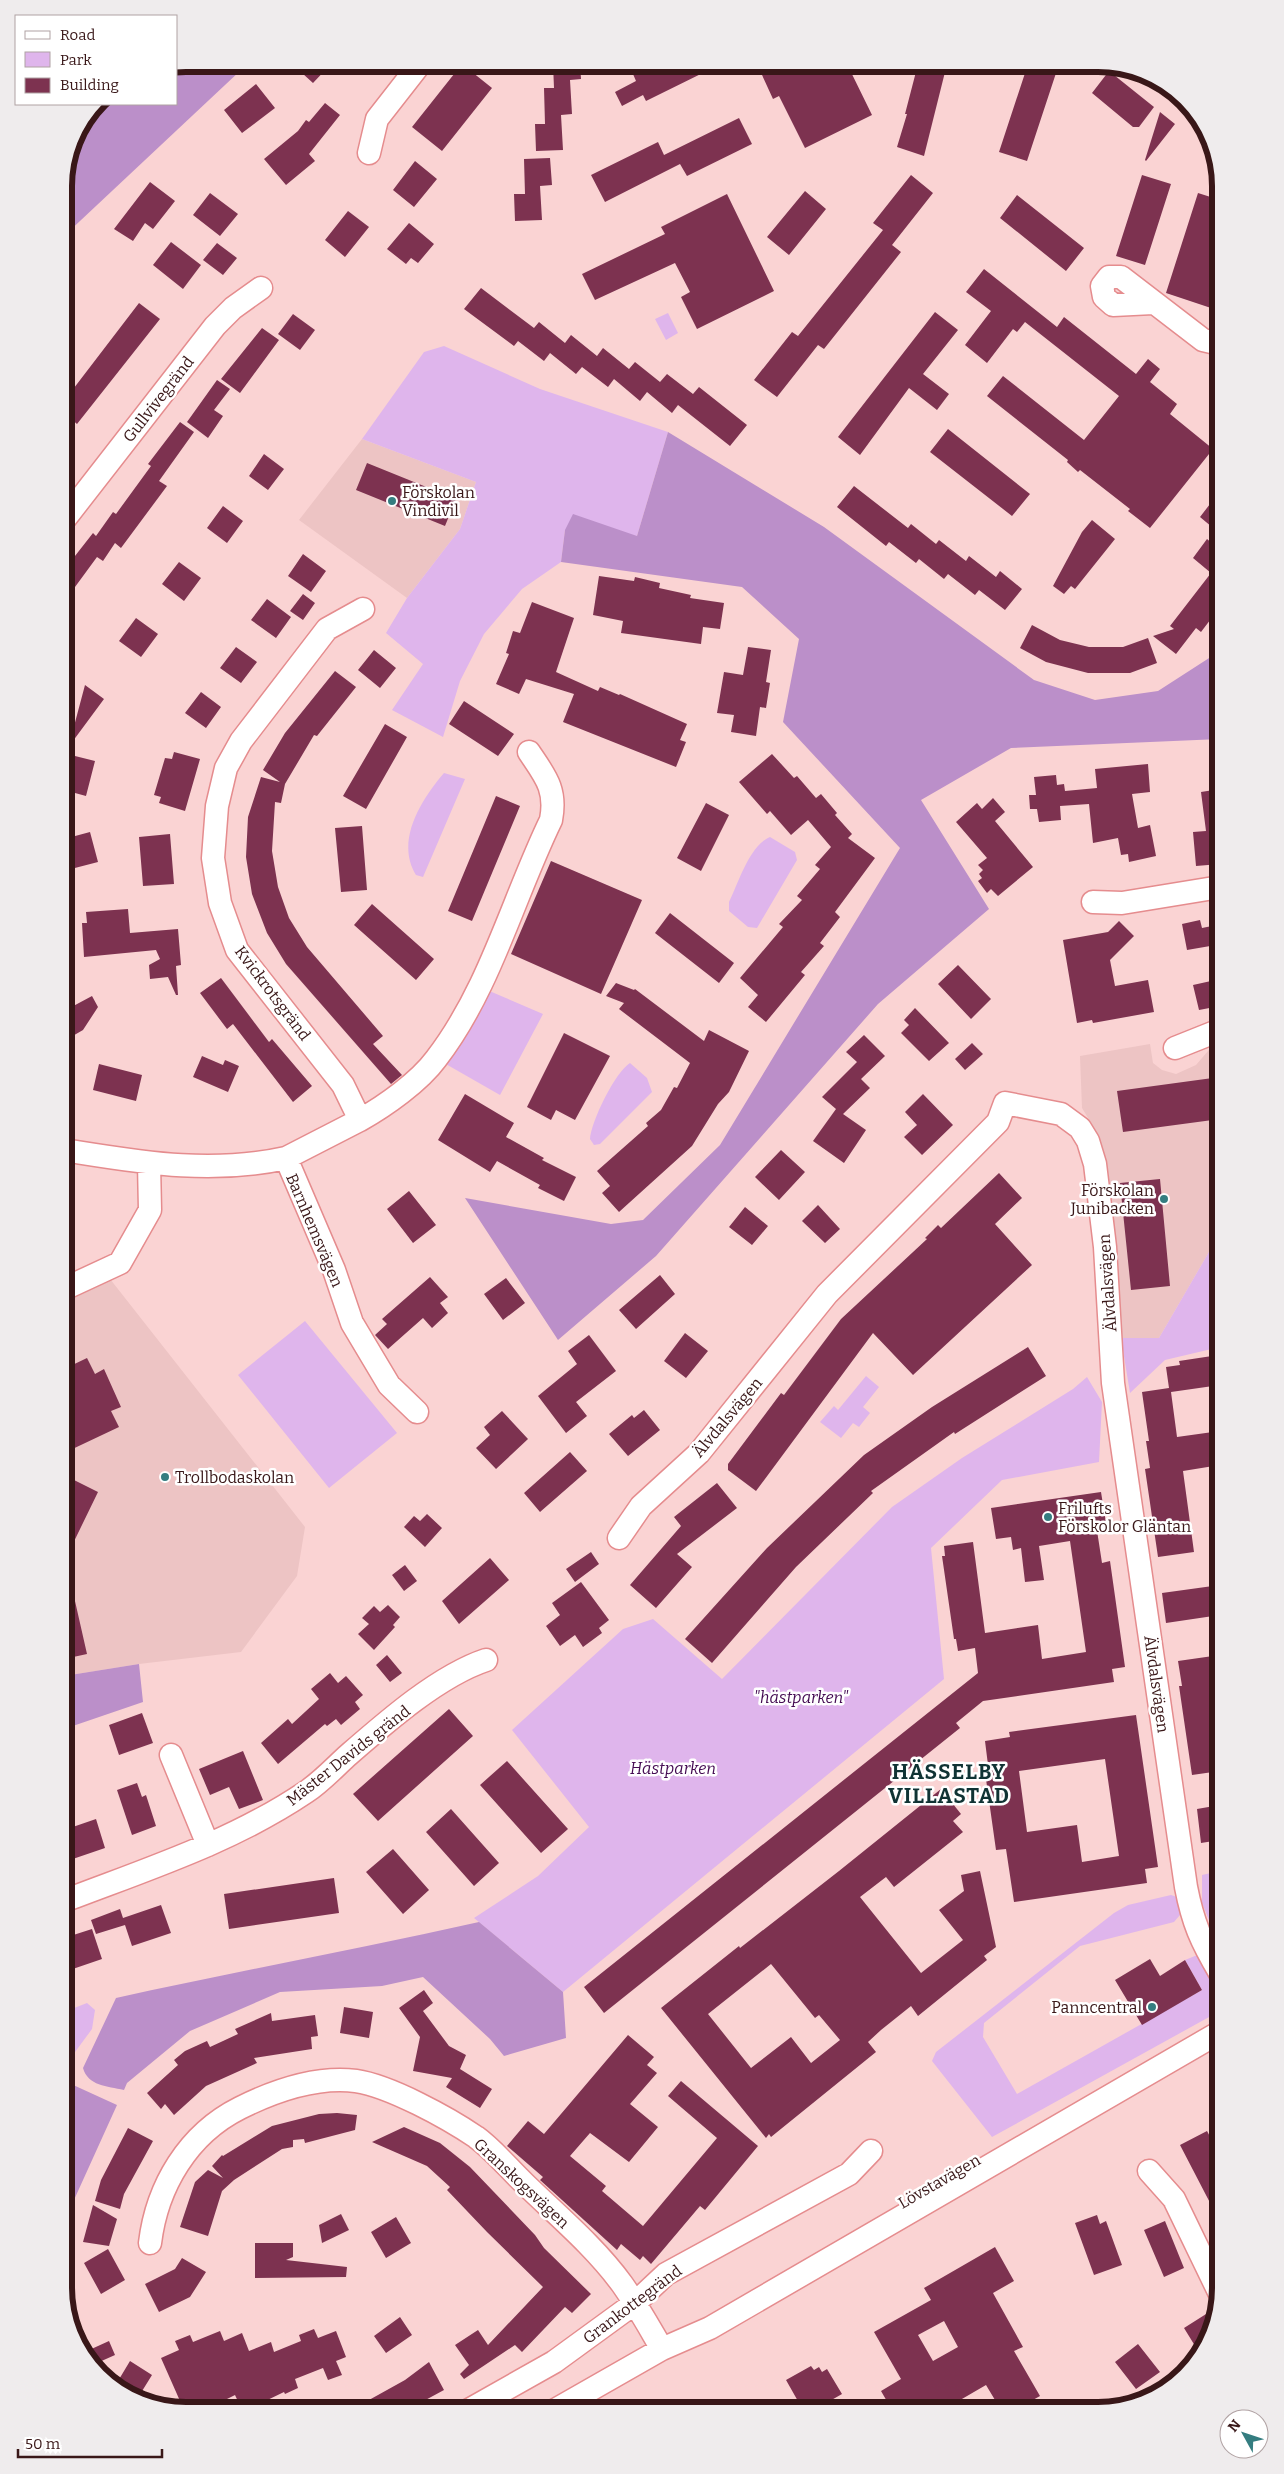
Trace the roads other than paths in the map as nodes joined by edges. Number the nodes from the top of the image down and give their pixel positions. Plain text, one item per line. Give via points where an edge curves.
1 (413, 73) edge
2 (369, 153) dead end
3 (261, 288) dead end
4 (1153, 303) dead end
5 (1212, 342) edge
6 (73, 509) edge
7 (363, 609) dead end
8 (529, 752) dead end
9 (1212, 888) edge
10 (1093, 902) dead end
11 (1212, 1033) edge
12 (1175, 1048) dead end
13 (360, 1120) junction
14 (73, 1151) edge
15 (286, 1158) junction
16 (149, 1164) junction
17 (72, 1285) edge
18 (417, 1412) dead end
19 (619, 1538) dead end
20 (486, 1660) dead end
21 (171, 1755) dead end
22 (208, 1845) junction
23 (72, 1898) edge
24 (1212, 1959) edge
25 (1212, 2024) edge
26 (1212, 2037) edge
27 (871, 2151) dead end
28 (1149, 2171) dead end
29 (150, 2243) dead end
30 (1212, 2278) edge
31 (635, 2303) junction
32 (662, 2349) junction
33 (484, 2401) edge
34 (570, 2401) edge

1 - 2 street via 377,120
3 - 6 street, Gullvivegränd via 215,326
4 - 5 street via 1203,340
7 - 13 street, Kvickrotsgränd via 327,629 241,741 226,768 217,806 213,858 220,903 237,950 343,1084
8 - 13 street via 550,784 554,803 551,820 479,986 465,1015 435,1061 382,1108
9 - 10 street via 1122,903
11 - 12 street
13 - 15 street
14 - 16 street, Barnhemsvägen
15 - 16 street, Barnhemsvägen via 193,1168
15 - 18 street, Barnhemsvägen via 334,1270 352,1323 389,1385
16 - 17 street via 150,1210 124,1257 120,1263
19 - 24 street, Älvdalsvägen via 641,1506 699,1453 828,1294 998,1122 1005,1104 1060,1114 1080,1128 1095,1164 1105,1247 1113,1383 1186,1886 1193,1921
20 - 22 street, Mäster Davids gränd via 468,1666 442,1682 377,1730 308,1791 246,1829
21 - 22 street
22 - 23 street, Mäster Davids gränd
25 - 32 street, Lövstavägen via 705,2316
26 - 32 street, Lövstavägen via 710,2328
27 - 31 street, Grankottegränd via 849,2174 666,2274
28 - 30 street via 1174,2199
29 - 31 street, Granskogsvägen via 154,2215 163,2194 190,2146 204,2132 228,2114 282,2089 334,2080 358,2082 400,2096 477,2138 594,2251
31 - 32 street, Granskogsvägen
31 - 33 street, Grankottegränd via 554,2362
32 - 34 street, Lövstavägen

